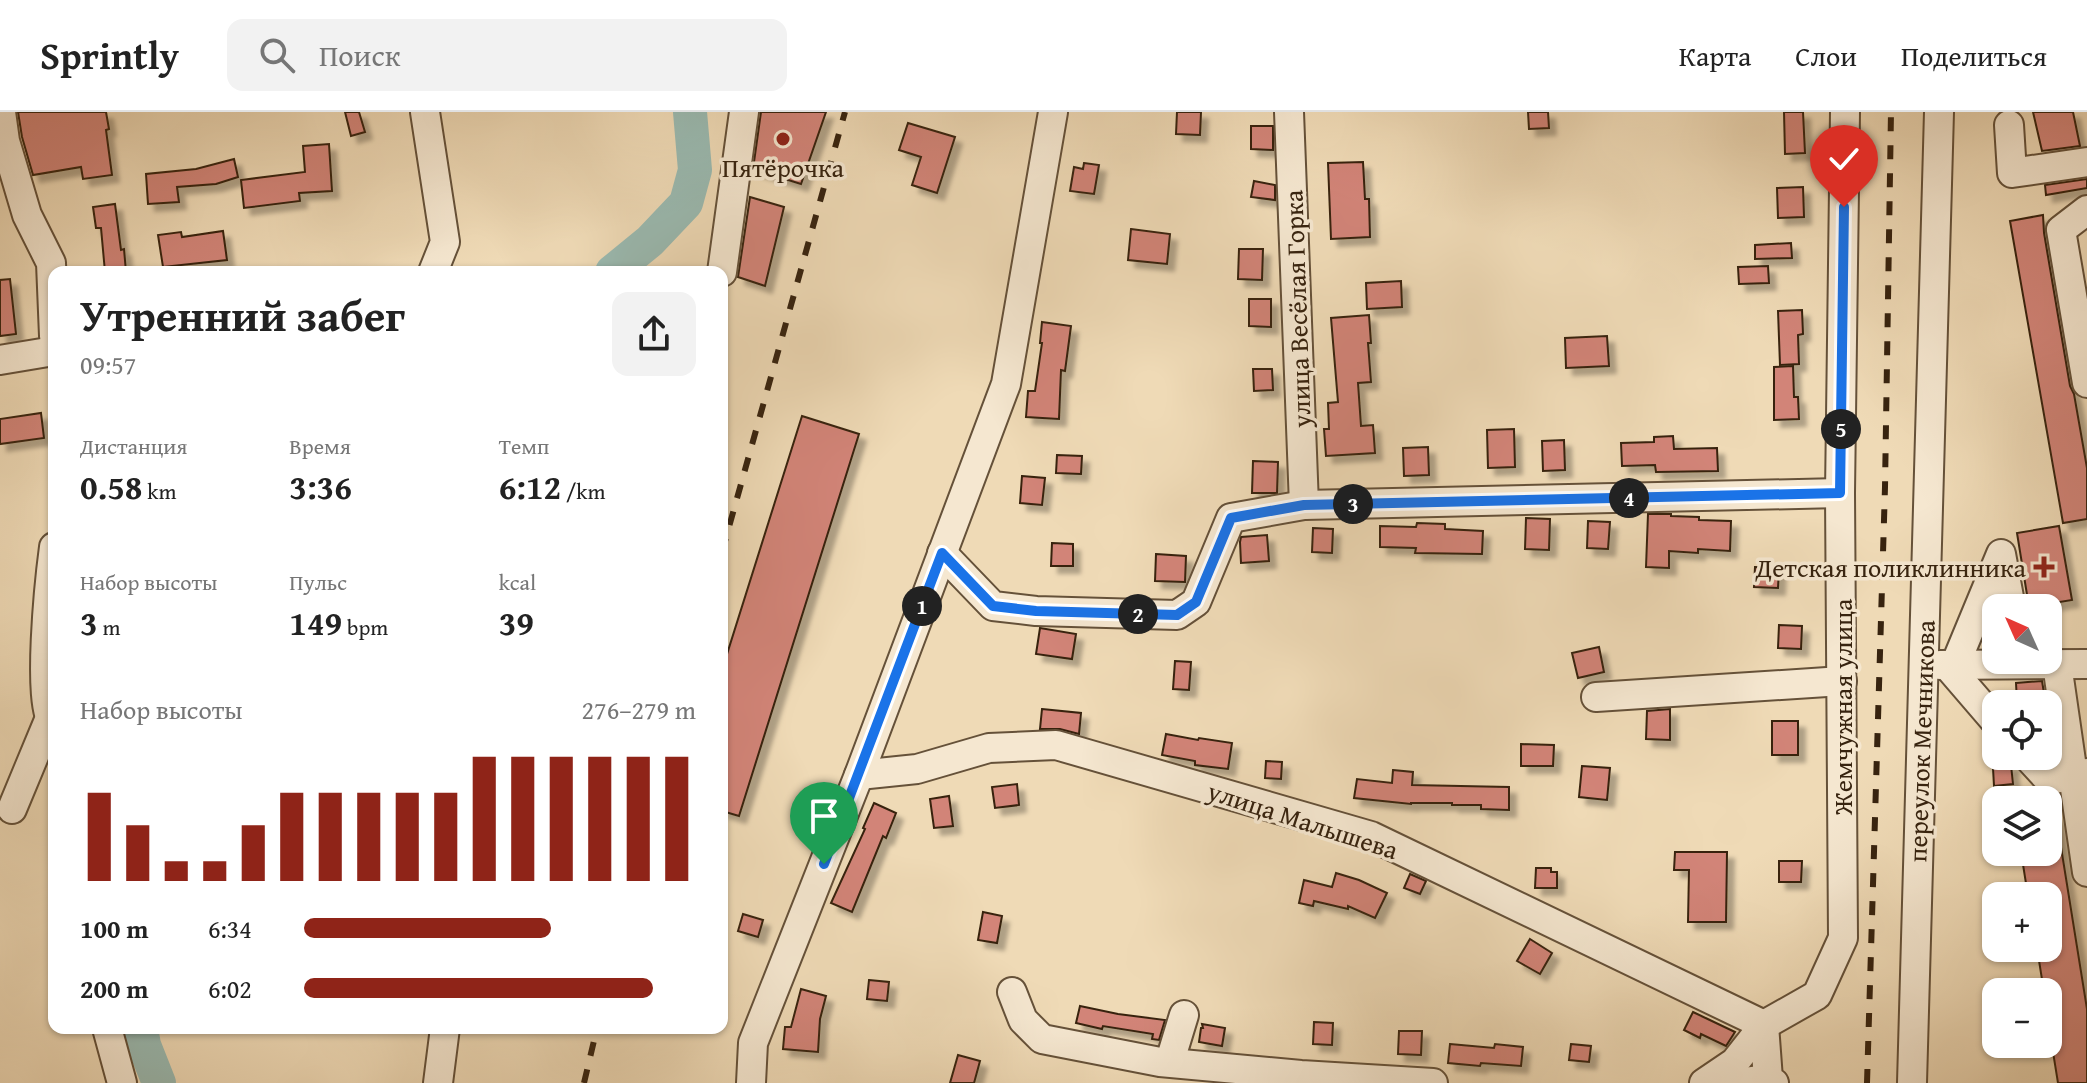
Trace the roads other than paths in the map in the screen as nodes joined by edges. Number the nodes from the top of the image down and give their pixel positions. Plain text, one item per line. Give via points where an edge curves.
1 (1, 112) edge
2 (425, 112) edge
3 (744, 112) edge
4 (1053, 112) edge
5 (1289, 112) edge
6 (1845, 112) edge
7 (1939, 112) edge
8 (2009, 125) dead end
9 (2087, 162) edge
10 (2087, 210) edge
11 (51, 266) edge
12 (435, 266) edge
13 (723, 266) edge
14 (48, 352) edge
15 (0, 360) edge
16 (2087, 383) edge
17 (1840, 493) junction
18 (1304, 505) junction
19 (942, 553) junction
20 (2008, 594) edge
21 (48, 603) edge
22 (1982, 664) edge
23 (2062, 664) edge
24 (2087, 664) edge
25 (1942, 665) junction
26 (2059, 674) edge
27 (1842, 681) junction
28 (1596, 697) dead end
29 (48, 700) edge
30 (1982, 707) edge
31 (48, 732) edge
32 (2040, 770) edge
33 (2080, 774) edge
34 (859, 775) junction
35 (12, 809) dead end
36 (2087, 872) edge
37 (1012, 992) dead end
38 (1184, 1015) dead end
39 (1764, 1025) junction
40 (109, 1034) edge
41 (444, 1034) edge
42 (1170, 1061) junction
43 (1771, 1081) edge
44 (122, 1083) edge
45 (438, 1083) edge
46 (751, 1083) edge
47 (1433, 1083) edge
48 (1704, 1083) edge
49 (1738, 1083) edge
50 (1912, 1083) edge

1 - 11 street via 27,215
2 - 12 street via 445,242
3 - 13 street
4 - 19 street via 1006,384
5 - 18 street, улица Весёлая Горка
6 - 17 street, Жемчужная улица
7 - 25 street, переулок Мечникова
8 - 9 street via 2012,173
10 - 16 street via 2061,230
14 - 15 street
17 - 18 street
17 - 27 street, Жемчужная улица
18 - 19 street via 1231,518 1196,602 1177,615 993,606
19 - 34 street
20 - 25 street via 2001,554
21 - 29 street
22 - 25 street
23 - 24 street
25 - 30 street
25 - 50 street, переулок Мечникова
26 - 33 street
27 - 28 street
27 - 39 street, Жемчужная улица via 1843,938 1817,995
31 - 35 street
32 - 33 street via 2049,780
33 - 36 street
34 - 39 street, улица Малышева via 917,769 989,748 1056,745 1371,836
34 - 46 street via 753,1043
37 - 42 street via 1023,1020 1042,1039
38 - 42 street
39 - 43 street
39 - 48 street via 1735,1062
40 - 44 street
41 - 45 street
42 - 47 street
43 - 49 street

